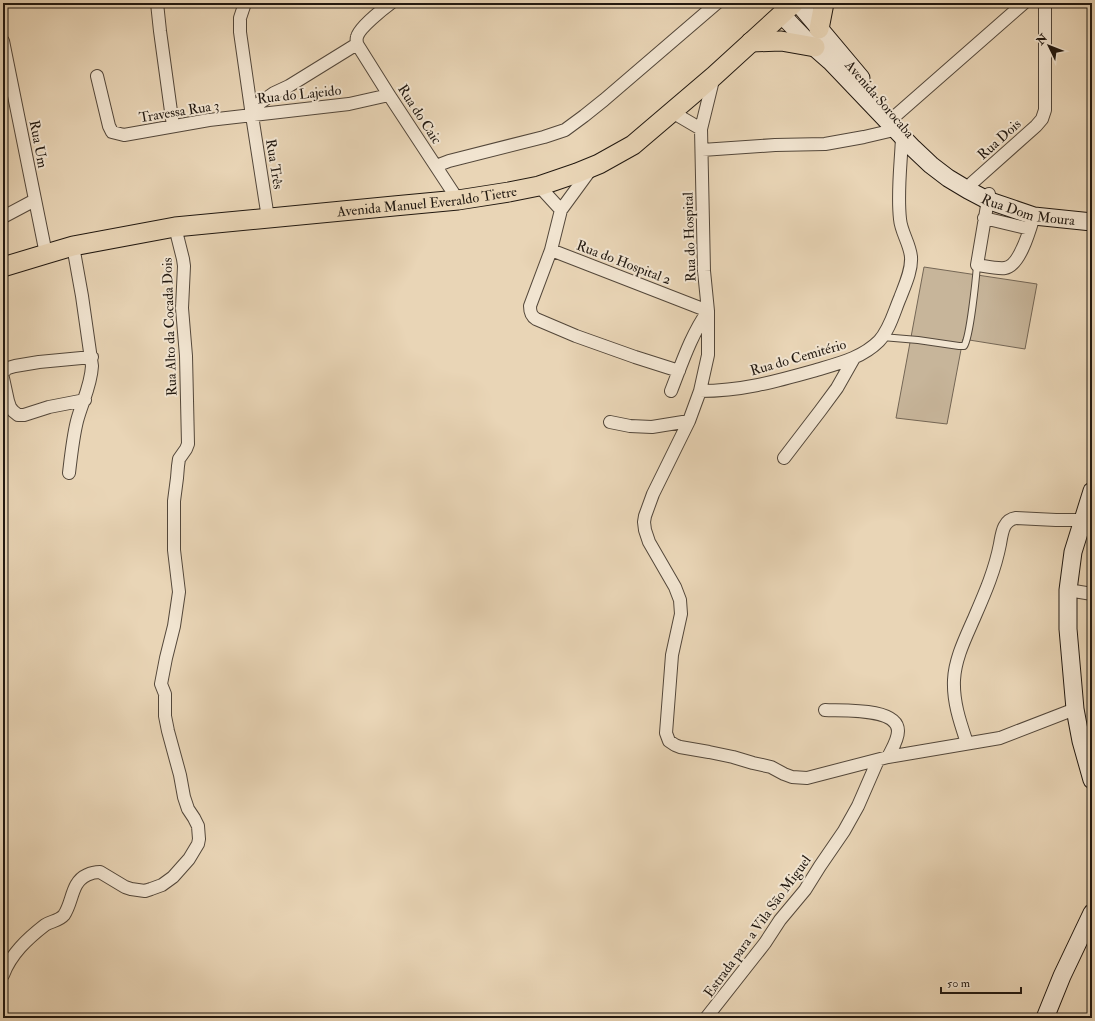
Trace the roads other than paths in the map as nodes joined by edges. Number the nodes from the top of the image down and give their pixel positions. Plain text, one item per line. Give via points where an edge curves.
1 (157, 3) edge
2 (245, 3) edge
3 (391, 3) edge
4 (717, 3) edge
5 (798, 3) edge
6 (824, 3) edge
7 (1024, 3) edge
8 (1045, 3) edge
9 (788, 8) edge
10 (819, 29) junction
11 (3, 41) edge
12 (751, 42) junction
13 (358, 44) junction
14 (815, 47) junction
15 (5, 56) edge
16 (97, 76) dead end
17 (714, 76) junction
18 (389, 95) junction
19 (251, 112) junction
20 (672, 112) junction
21 (173, 126) junction
22 (897, 128) junction
23 (702, 129) junction
24 (702, 150) junction
25 (436, 166) junction
26 (593, 167) junction
27 (539, 186) junction
28 (970, 186) junction
29 (988, 196) junction
30 (35, 200) junction
31 (458, 200) junction
32 (561, 210) junction
33 (1092, 214) edge
34 (3, 217) edge
35 (268, 218) junction
36 (984, 218) junction
37 (1032, 222) junction
38 (1092, 222) edge
39 (175, 227) junction
40 (73, 246) junction
41 (551, 250) junction
42 (46, 254) junction
43 (977, 265) junction
44 (3, 267) edge
45 (708, 311) junction
46 (882, 337) junction
47 (92, 357) junction
48 (854, 358) junction
49 (679, 371) junction
50 (3, 372) edge
51 (3, 378) edge
52 (700, 390) junction
53 (671, 391) dead end
54 (85, 400) junction
55 (689, 421) junction
56 (610, 422) dead end
57 (784, 458) dead end
58 (69, 473) dead end
59 (1092, 491) edge
60 (1083, 520) junction
61 (1068, 590) junction
62 (1092, 594) edge
63 (1075, 709) junction
64 (825, 710) dead end
65 (967, 743) junction
66 (883, 759) junction
67 (1092, 780) edge
68 (1092, 913) edge
69 (3, 975) edge
70 (706, 1018) edge
71 (1045, 1018) edge

1 - 21 street
2 - 19 street, Rua do Lajeido via 240,18 240,32
3 - 13 street via 361,31 357,37
4 - 25 street via 565,130
5 - 10 street, Avenida Sorocaba
6 - 10 main road
7 - 22 street
8 - 28 street, Rua Dois via 1044,115 1033,129
9 - 12 main road, Avenida Manuel Everaldo Tietre
9 - 14 street, Avenida Sorocaba
10 - 22 street, Avenida Sorocaba
11 - 15 street, Rua Um
12 - 14 main road via 773,40
12 - 17 main road, Avenida Manuel Everaldo Tietre
13 - 18 street, Rua do Caic
13 - 19 street via 274,93
14 - 22 street, Avenida Sorocaba
15 - 30 street, Rua Um
16 - 21 street, Travessa Rua 3 via 108,126 112,132 124,135
17 - 20 main road, Avenida Manuel Everaldo Tietre
17 - 23 street, Rua do Hospital
18 - 19 street, Rua do Lajeido via 349,104
18 - 25 street, Rua do Caic
19 - 21 street, Travessa Rua 3
19 - 35 street, Rua Três
20 - 23 street
20 - 26 main road, Avenida Manuel Everaldo Tietre via 633,145
22 - 24 street, Avenida Sorocaba via 825,144
22 - 28 street, Avenida Sorocaba via 918,142
22 - 46 street, Rua do Cemitério via 900,218 911,264 902,294
23 - 24 street, Rua do Hospital
24 - 45 street, Rua do Hospital via 704,271
25 - 31 street, Rua do Caic
26 - 27 main road, Avenida Manuel Everaldo Tietre
26 - 32 street
27 - 31 main road, Avenida Manuel Everaldo Tietre
27 - 32 street
28 - 29 street, Rua Dom Moura
29 - 33 street, Rua Dom Moura via 1039,207
29 - 36 street
29 - 37 street, Rua Dom Moura
30 - 34 street
30 - 42 street, Rua Um
31 - 35 main road, Avenida Manuel Everaldo Tietre
32 - 41 street
35 - 39 main road, Avenida Manuel Everaldo Tietre
36 - 37 street
36 - 43 street
37 - 38 street, Rua Dom Moura
37 - 43 street via 1018,257 1010,266 1003,268
39 - 40 main road, Avenida Manuel Everaldo Tietre
39 - 69 street, Rua Alto da Cocada Dois via 184,266 182,303 188,446 178,462 174,501 178,599 161,684 168,731 184,797 198,826 198,844 173,877 150,890 125,887 100,872 80,879 64,914 58,920 45,925 22,946 9,962
40 - 42 main road, Avenida Manuel Everaldo Tietre
40 - 47 street
41 - 45 street, Rua do Hospital 2
41 - 49 street via 530,309 536,319 576,336
42 - 44 main road, Avenida Manuel Everaldo Tietre
43 - 46 lane via 968,336 964,346
45 - 49 street via 690,340
45 - 52 street, Rua do Hospital via 708,355
46 - 48 street, Rua do Cemitério
47 - 50 street via 15,366
47 - 54 street via 92,377
48 - 52 street, Rua do Cemitério via 766,384 718,391
48 - 57 street via 837,388
49 - 53 street
51 - 54 street via 10,407 18,415
52 - 55 street, Rua do Hospital
54 - 58 street via 77,423
55 - 56 street via 652,427
55 - 66 street, Rua do Hospital via 654,494 644,522 649,542 675,587 681,608 672,655 666,732 668,739 680,747 733,757 799,778
59 - 60 street
60 - 61 street via 1074,552
60 - 65 street via 1016,518 1006,522 993,572 959,654 955,671 955,702
61 - 62 street
61 - 63 street via 1068,629
63 - 65 street via 1000,738
63 - 67 street
64 - 66 street, Estrada para a Vila São Miguel via 878,713 892,720 898,728 896,742
65 - 66 street
66 - 70 street, Estrada para a Vila São Miguel via 844,831 805,890
68 - 71 street

